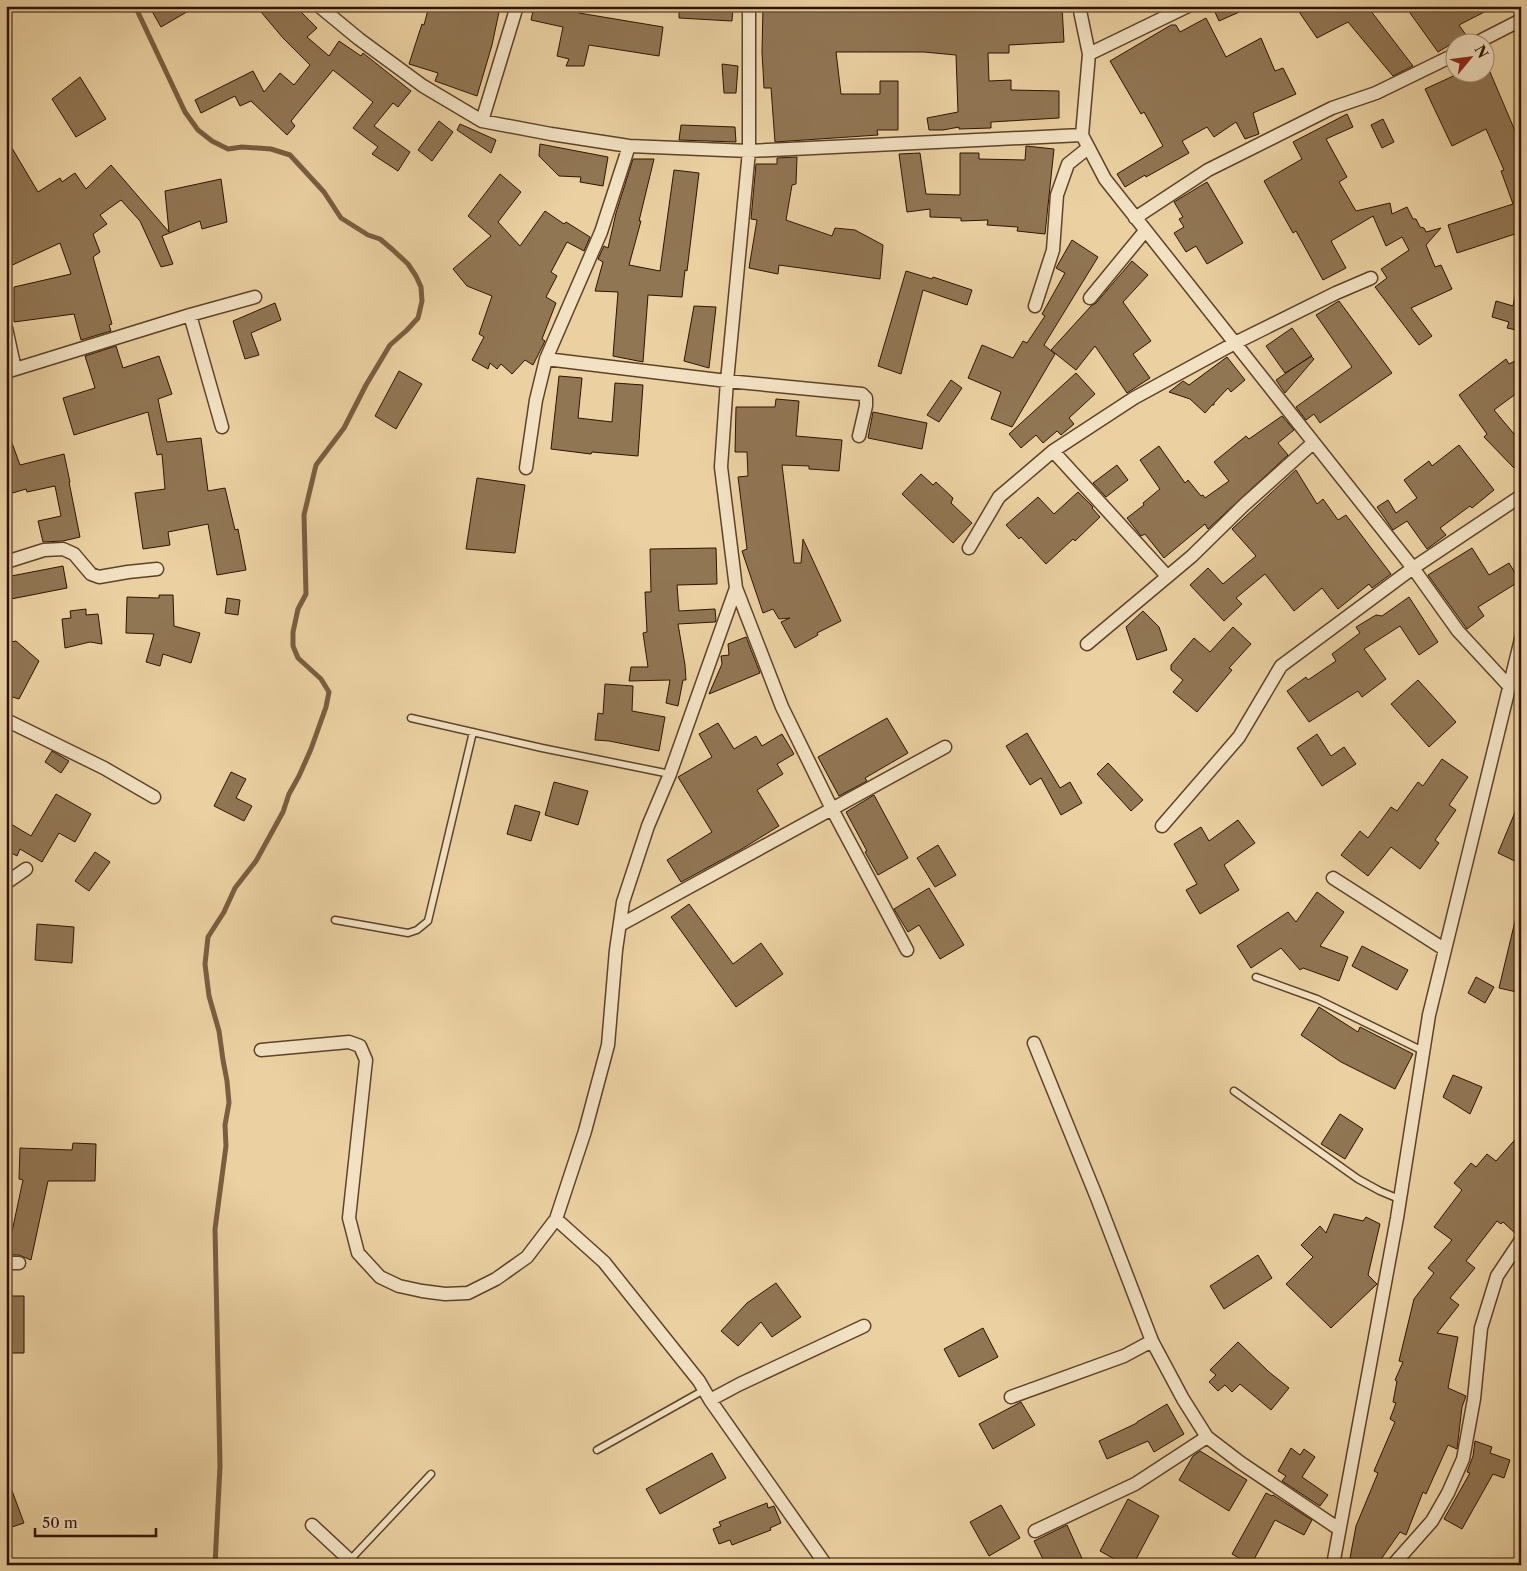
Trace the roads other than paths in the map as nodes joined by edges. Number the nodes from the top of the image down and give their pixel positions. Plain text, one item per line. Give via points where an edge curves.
1 (319, 6) edge
2 (517, 6) edge
3 (749, 6) edge
4 (1080, 6) edge
5 (1188, 6) edge
6 (1521, 20) edge
7 (1494, 34) edge
8 (1089, 54) junction
9 (1444, 60) edge
10 (482, 121) junction
11 (1082, 135) junction
12 (629, 146) junction
13 (1088, 148) junction
14 (749, 151) junction
15 (1135, 218) junction
16 (1145, 231) junction
17 (1371, 278) dead end
18 (255, 297) dead end
19 (1090, 298) dead end
20 (1035, 306) dead end
21 (190, 315) junction
22 (6, 328) edge
23 (1235, 343) junction
24 (546, 360) junction
25 (11, 370) edge
26 (727, 382) junction
27 (222, 427) dead end
28 (859, 436) dead end
29 (1313, 444) junction
30 (1053, 451) junction
31 (526, 468) dead end
32 (1521, 496) edge
33 (970, 548) dead end
34 (6, 562) edge
35 (1413, 568) junction
36 (157, 569) dead end
37 (1167, 576) junction
38 (736, 588) junction
39 (1087, 644) dead end
40 (1520, 648) edge
41 (1508, 685) junction
42 (411, 718) dead end
43 (6, 720) edge
44 (473, 732) junction
45 (945, 747) dead end
46 (670, 774) junction
47 (154, 797) dead end
48 (832, 809) junction
49 (1162, 826) dead end
50 (26, 869) dead end
51 (1333, 878) dead end
52 (6, 883) edge
53 (335, 920) dead end
54 (620, 925) junction
55 (1444, 949) junction
56 (907, 950) dead end
57 (1256, 977) dead end
58 (1034, 1043) dead end
59 (261, 1050) dead end
60 (1423, 1051) junction
61 (1234, 1091) dead end
62 (1400, 1199) junction
63 (556, 1219) junction
64 (1521, 1240) edge
65 (6, 1263) edge
66 (20, 1263) dead end
67 (864, 1326) dead end
68 (1152, 1341) junction
69 (707, 1395) junction
70 (1011, 1398) dead end
71 (1207, 1438) junction
72 (597, 1450) dead end
73 (430, 1474) dead end
74 (312, 1525) dead end
75 (1340, 1529) junction
76 (1035, 1531) dead end
77 (353, 1562) edge
78 (826, 1565) edge
79 (1333, 1565) edge
80 (1393, 1565) edge

1 - 10 street via 423,86
2 - 10 street
3 - 14 street
4 - 8 street
5 - 8 street
6 - 7 street
8 - 11 street
9 - 15 street via 1376,93 1332,108 1208,170
10 - 12 street
11 - 13 street
11 - 14 street
12 - 14 street
12 - 24 street via 601,232
13 - 15 street via 1105,179
13 - 20 street via 1068,164 1057,196 1053,250
14 - 26 street
15 - 16 street
16 - 19 street
16 - 23 street
17 - 23 street
18 - 21 street
21 - 25 street
21 - 27 street
22 - 25 street
23 - 29 street
23 - 30 street via 1134,398
24 - 26 street
24 - 31 street via 536,400
26 - 28 street via 862,394 866,398 866,406
26 - 38 street via 721,468
29 - 35 street
29 - 37 street
30 - 33 street via 1000,497
30 - 37 street
32 - 35 street
34 - 36 street via 44,550 63,548 74,554 91,574 100,577
35 - 41 street via 1458,631
35 - 49 street via 1281,666 1238,737
37 - 39 street
38 - 46 street
38 - 48 street via 782,707
40 - 41 street
41 - 55 street
42 - 44 lane
43 - 47 street via 104,768
44 - 46 lane
44 - 53 lane via 428,921 408,934
45 - 48 street
46 - 54 street via 648,826
48 - 54 street
48 - 56 street
50 - 52 street
51 - 55 street
54 - 63 street via 608,1045 585,1131
55 - 60 street
57 - 60 lane via 1318,999
58 - 68 street
59 - 63 street via 349,1042 360,1046 366,1060 349,1218 358,1253 380,1276 399,1286 422,1291 468,1293 527,1258
60 - 62 street
61 - 62 lane via 1358,1179
62 - 75 street
63 - 69 street via 604,1262
64 - 80 street via 1497,1276 1481,1328 1474,1399 1463,1459 1432,1521
65 - 66 street
67 - 69 street via 740,1384
68 - 70 street via 1124,1356
68 - 71 street
69 - 72 lane
69 - 78 street
71 - 75 street
71 - 76 street via 1135,1484
73 - 77 lane
74 - 77 street
75 - 79 street

